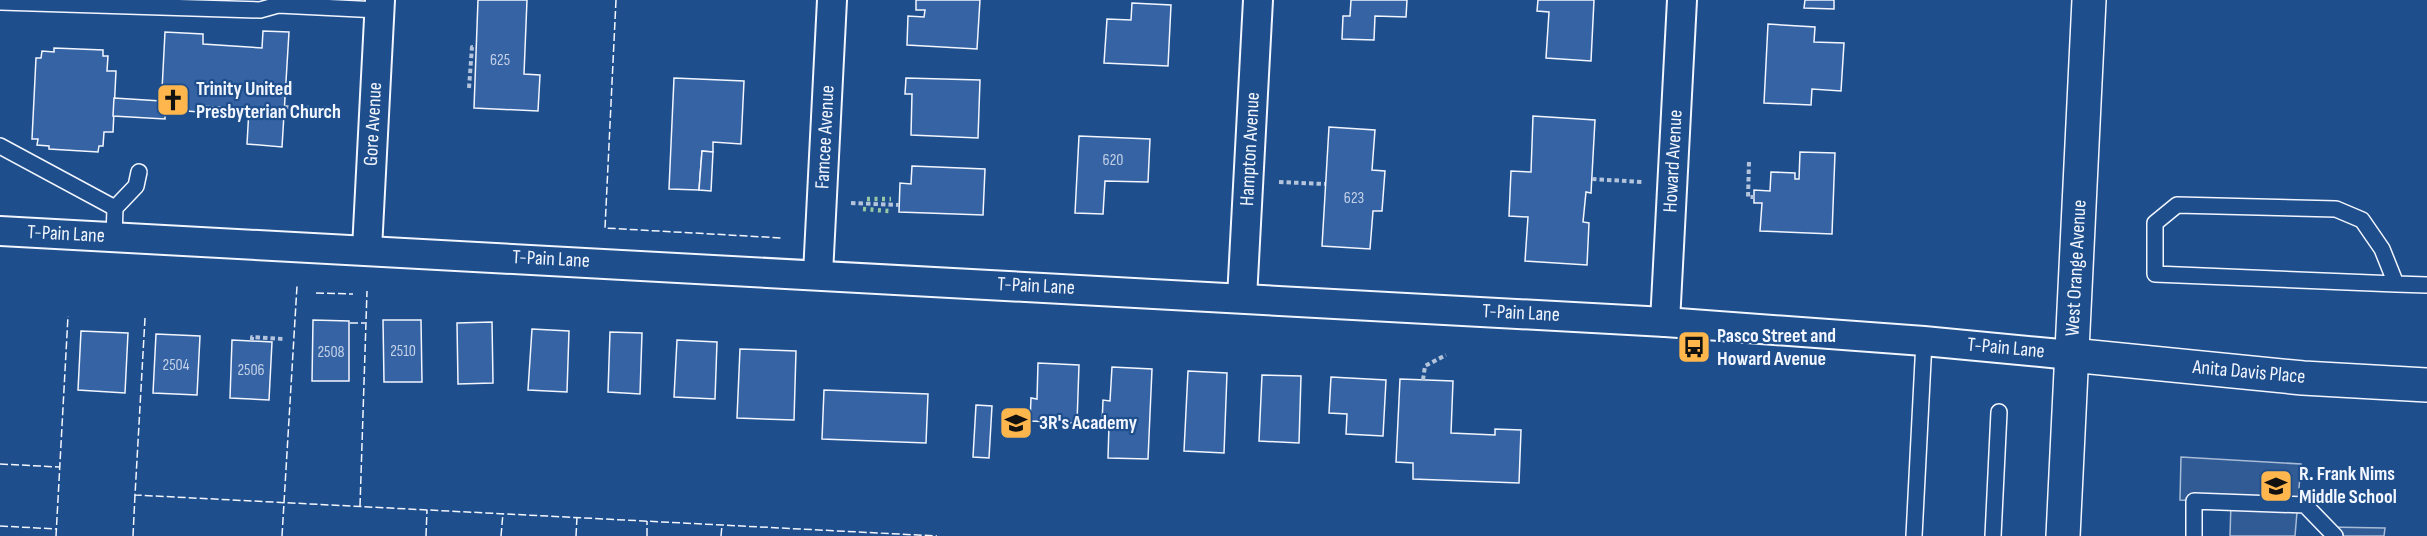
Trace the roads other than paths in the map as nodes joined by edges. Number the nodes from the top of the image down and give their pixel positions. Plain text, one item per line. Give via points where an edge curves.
1 (832, 0) edge
2 (1258, 0) edge
3 (1682, 0) edge
4 (2089, 0) edge
5 (0, 2) edge
6 (379, 5) edge
7 (0, 146) edge
8 (139, 172) dead end
9 (115, 208) junction
10 (0, 231) edge
11 (114, 237) junction
12 (367, 249) junction
13 (818, 274) junction
14 (2396, 284) junction
15 (2427, 285) edge
16 (1242, 298) junction
17 (1665, 321) junction
18 (1924, 341) junction
19 (2071, 355) junction
20 (2427, 384) edge
21 (2000, 412) dead end
22 (1914, 536) edge
23 (1993, 536) edge
24 (2063, 536) edge
25 (2194, 536) edge
26 (2335, 536) edge

1 - 13 street, Famcee Avenue
2 - 16 street, Hampton Avenue
3 - 17 street, Howard Avenue
4 - 19 main road, West Orange Avenue
5 - 6 lane via 261,10 278,4
6 - 12 street, Gore Avenue
7 - 9 lane
8 - 9 lane via 136,186
9 - 11 lane
10 - 11 street, T-Pain Lane
11 - 12 street, T-Pain Lane
12 - 13 street, T-Pain Lane
13 - 16 street, T-Pain Lane
14 - 14 lane via 2382,249 2362,220 2336,209 2177,205 2155,223 2155,274
14 - 15 lane
16 - 17 street, T-Pain Lane
17 - 18 street, T-Pain Lane
18 - 19 street, T-Pain Lane
18 - 22 lane
19 - 20 main road, Anita Davis Place via 2303,378
19 - 24 main road, West Orange Avenue
21 - 23 lane
25 - 26 lane via 2194,501 2305,504

